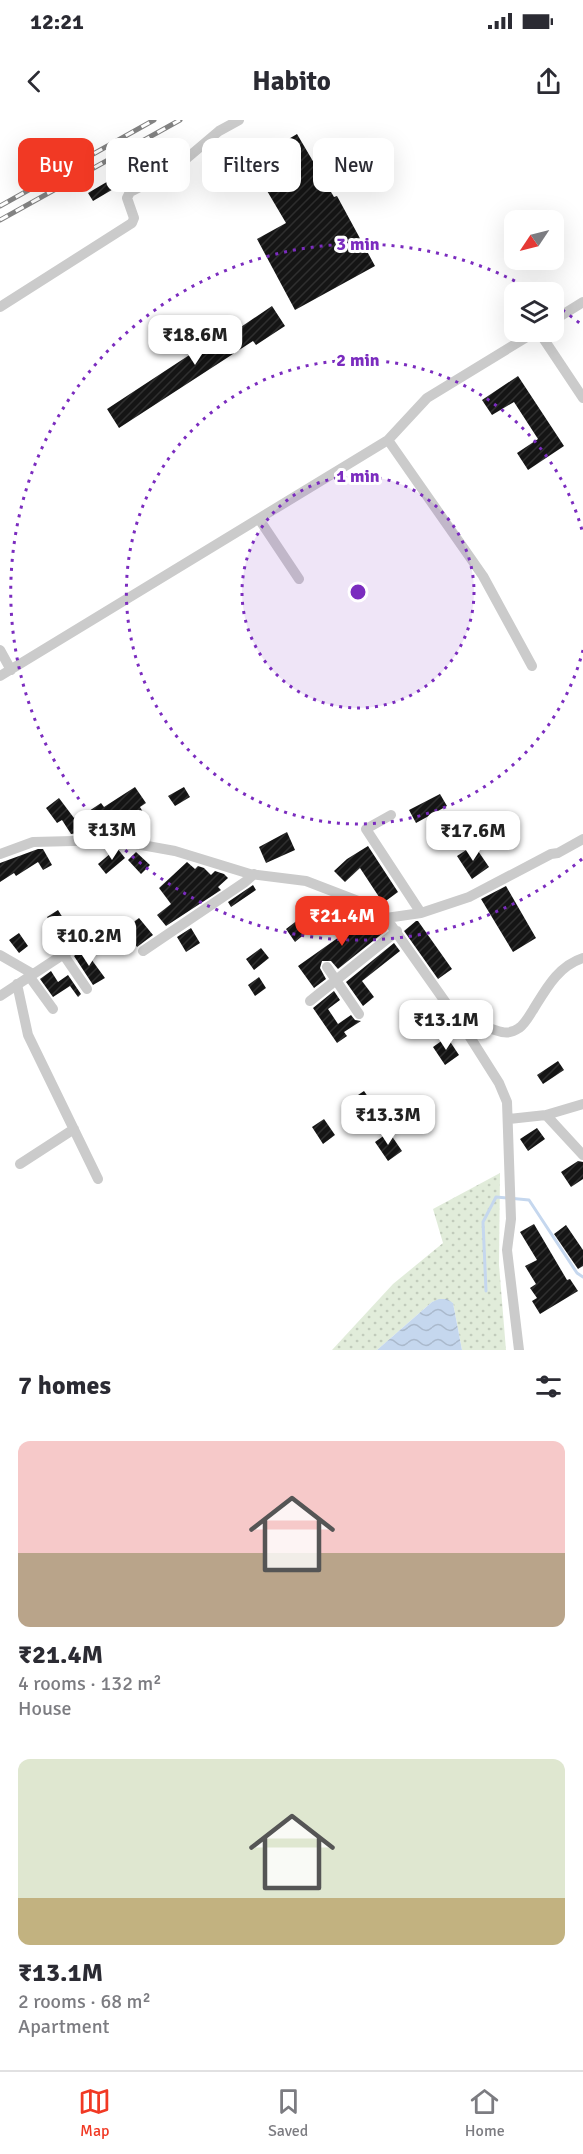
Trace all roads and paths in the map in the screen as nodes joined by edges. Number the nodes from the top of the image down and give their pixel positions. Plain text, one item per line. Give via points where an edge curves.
1 (239, 120) edge
2 (583, 302) edge
3 (0, 307) edge
4 (564, 314) edge
5 (520, 342) edge
6 (544, 342) edge
7 (583, 398) edge
8 (387, 440) junction
9 (259, 519) junction
10 (299, 579) dead end
11 (0, 650) edge
12 (532, 666) dead end
13 (11, 670) junction
14 (0, 676) edge
15 (391, 815) dead end
16 (583, 839) edge
17 (0, 854) edge
18 (254, 874) junction
19 (421, 913) junction
20 (386, 918) junction
21 (397, 931) junction
22 (76, 946) dead end
23 (143, 951) dead end
24 (63, 954) junction
25 (0, 955) edge
26 (583, 957) edge
27 (327, 968) dead end
28 (31, 975) junction
29 (337, 981) junction
30 (17, 984) junction
31 (87, 989) dead end
32 (0, 996) edge
33 (310, 1001) dead end
34 (53, 1009) dead end
35 (359, 1014) dead end
36 (468, 1034) junction
37 (583, 1104) edge
38 (546, 1115) junction
39 (509, 1119) junction
40 (74, 1129) junction
41 (583, 1155) edge
42 (20, 1164) dead end
43 (98, 1179) dead end
44 (519, 1350) edge

1 - 3 street via 219,131 173,170 130,192 127,198 134,218 132,224
2 - 4 street
5 - 8 street via 427,398
6 - 7 street
8 - 9 street
8 - 12 street via 483,576
9 - 10 street
9 - 13 street
11 - 13 street
13 - 14 street
15 - 19 street via 366,829
16 - 19 street via 469,897
17 - 18 street via 33,842 114,840 175,851
18 - 20 street via 306,881 358,901
18 - 23 street
19 - 20 street
20 - 21 street
21 - 29 street
21 - 36 street
22 - 24 street
24 - 28 street
24 - 31 street
25 - 28 street
26 - 36 street via 565,966 520,1028 499,1032 477,1027
27 - 29 street
28 - 30 street
28 - 34 street
29 - 33 street
29 - 35 street
30 - 32 street
30 - 40 street via 28,1035
36 - 39 street via 499,1083
37 - 38 street
38 - 39 street
38 - 41 street
39 - 44 street via 511,1219 507,1250
40 - 42 street
40 - 43 street

